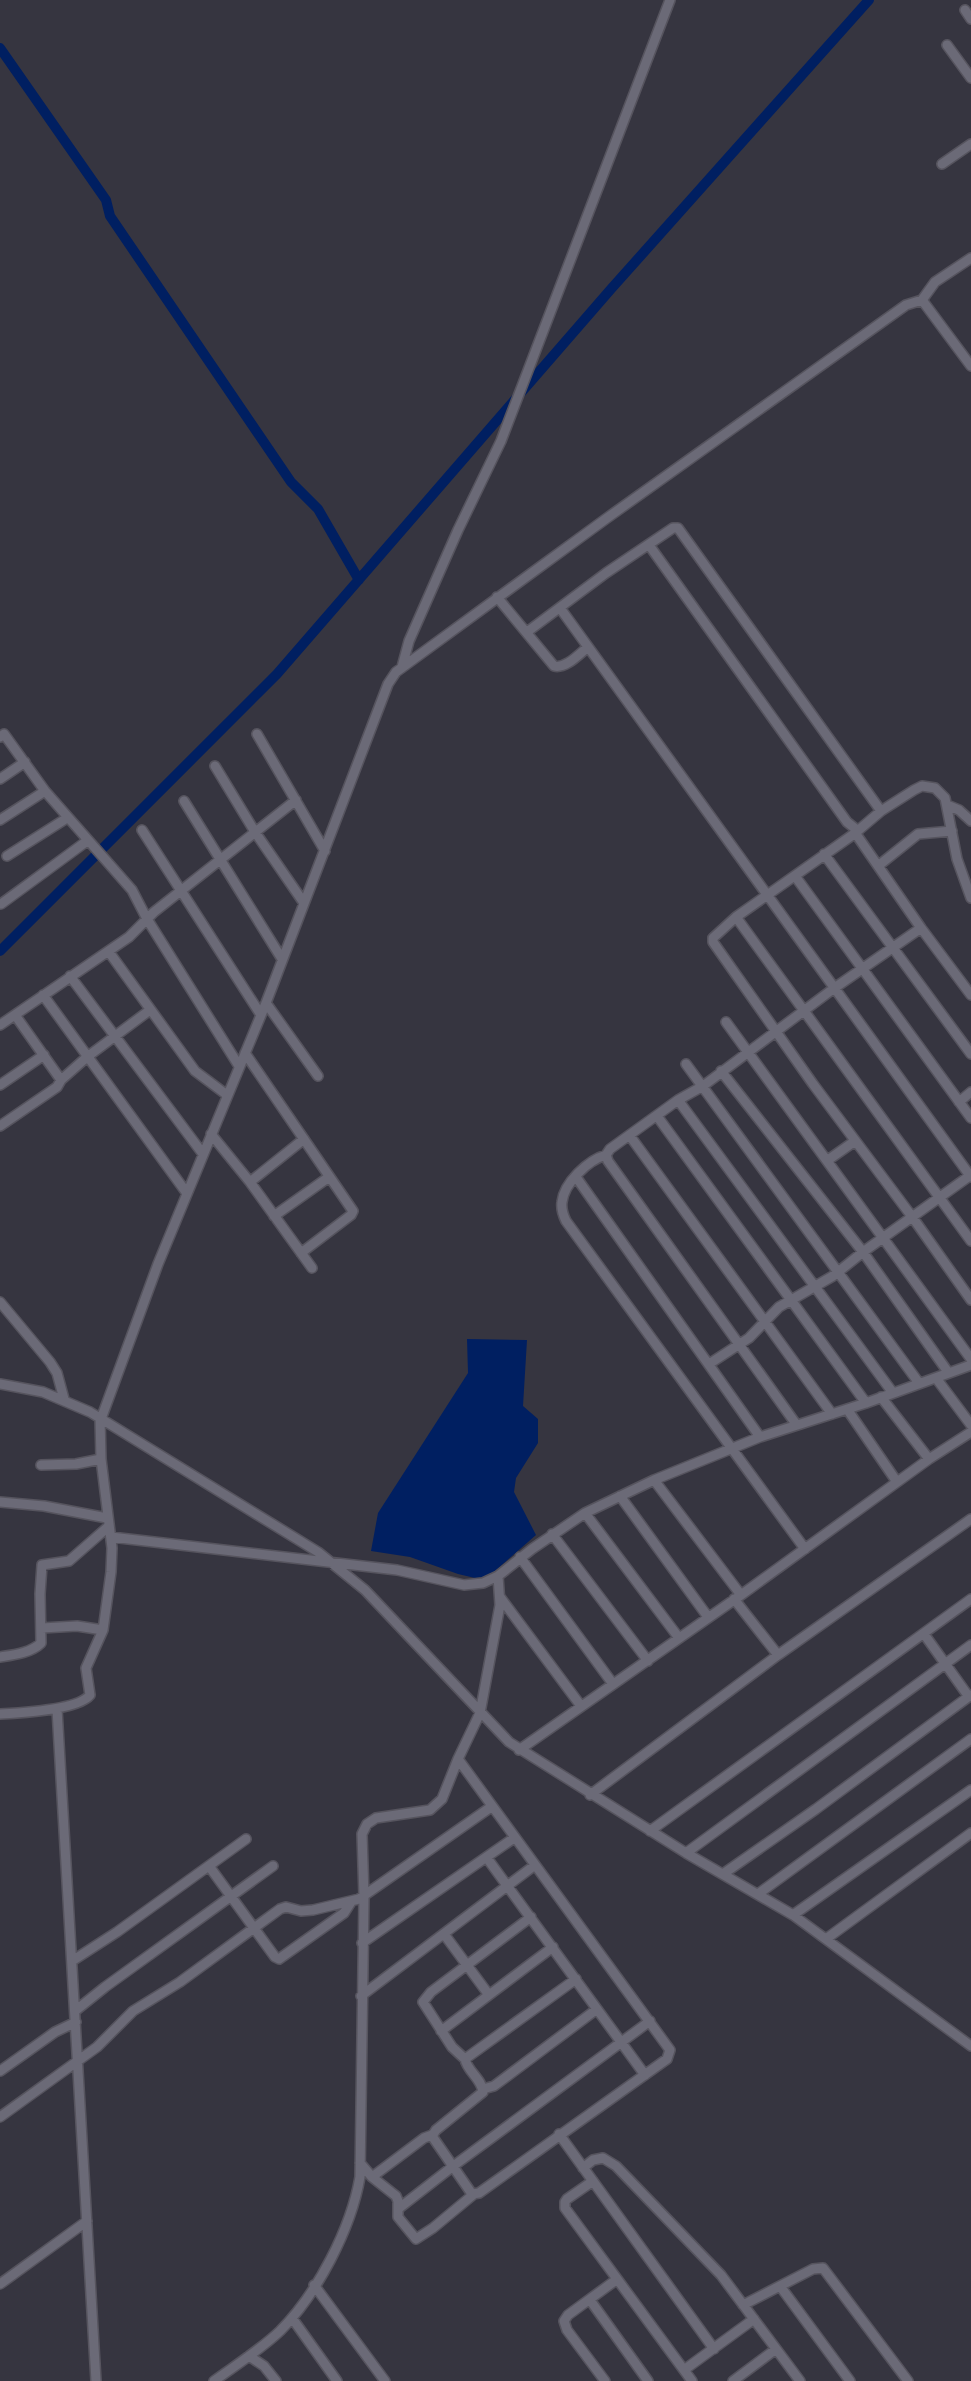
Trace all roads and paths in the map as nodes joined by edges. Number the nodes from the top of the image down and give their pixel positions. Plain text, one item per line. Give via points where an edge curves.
1 (670, 0) edge
2 (964, 10) dead end
3 (971, 19) edge
4 (947, 45) dead end
5 (971, 78) edge
6 (971, 144) edge
7 (942, 164) dead end
8 (971, 258) edge
9 (922, 300) junction
10 (971, 366) edge
11 (649, 545) junction
12 (497, 597) junction
13 (560, 608) junction
14 (527, 632) junction
15 (588, 647) junction
16 (402, 667) junction
17 (1, 733) edge
18 (257, 734) dead end
19 (25, 762) junction
20 (215, 766) dead end
21 (0, 779) edge
22 (45, 791) junction
23 (296, 800) junction
24 (184, 801) dead end
25 (947, 805) junction
26 (881, 811) junction
27 (67, 818) junction
28 (0, 820) edge
29 (971, 821) edge
30 (142, 830) dead end
31 (952, 831) junction
32 (255, 832) junction
33 (855, 832) junction
34 (87, 841) junction
35 (325, 851) junction
36 (824, 854) junction
37 (7, 856) dead end
38 (219, 860) junction
39 (878, 866) junction
40 (795, 876) junction
41 (180, 891) junction
42 (767, 895) junction
43 (971, 898) edge
44 (304, 903) junction
45 (2, 904) dead end
46 (736, 917) junction
47 (147, 920) junction
48 (921, 928) junction
49 (893, 948) junction
50 (109, 952) junction
51 (282, 959) junction
52 (861, 969) junction
53 (70, 976) junction
54 (833, 989) junction
55 (43, 995) junction
56 (971, 995) edge
57 (266, 1003) junction
58 (150, 1010) junction
59 (803, 1012) junction
60 (15, 1015) junction
61 (261, 1015) junction
62 (726, 1022) dead end
63 (0, 1025) edge
64 (776, 1032) junction
65 (114, 1036) junction
66 (245, 1053) junction
67 (749, 1053) junction
68 (971, 1054) edge
69 (44, 1055) junction
70 (87, 1057) junction
71 (686, 1064) dead end
72 (239, 1066) junction
73 (721, 1071) junction
74 (318, 1076) dead end
75 (62, 1080) junction
76 (0, 1086) edge
77 (703, 1086) junction
78 (971, 1092) edge
79 (227, 1095) junction
80 (678, 1100) junction
81 (959, 1102) junction
82 (657, 1116) junction
83 (971, 1118) edge
84 (0, 1126) edge
85 (211, 1134) junction
86 (630, 1136) junction
87 (304, 1139) junction
88 (855, 1141) junction
89 (203, 1154) junction
90 (606, 1155) junction
91 (828, 1160) junction
92 (971, 1176) edge
93 (329, 1177) junction
94 (576, 1177) junction
95 (250, 1182) junction
96 (186, 1192) junction
97 (940, 1198) junction
98 (274, 1216) junction
99 (913, 1218) junction
100 (884, 1238) junction
101 (971, 1241) edge
102 (863, 1252) junction
103 (301, 1253) junction
104 (312, 1269) dead end
105 (838, 1272) junction
106 (815, 1287) junction
107 (791, 1300) junction
108 (971, 1300) edge
109 (0, 1302) edge
110 (765, 1321) junction
111 (740, 1344) junction
112 (971, 1359) edge
113 (709, 1364) junction
114 (971, 1365) edge
115 (948, 1372) junction
116 (936, 1378) junction
117 (919, 1383) junction
118 (0, 1384) edge
119 (893, 1393) junction
120 (882, 1397) junction
121 (64, 1399) junction
122 (866, 1403) junction
123 (847, 1409) junction
124 (832, 1414) junction
125 (100, 1418) junction
126 (796, 1424) junction
127 (971, 1425) edge
128 (971, 1432) edge
129 (760, 1437) junction
130 (730, 1449) junction
131 (101, 1459) junction
132 (929, 1459) junction
133 (41, 1465) dead end
134 (654, 1480) junction
135 (897, 1482) junction
136 (620, 1496) junction
137 (0, 1502) edge
138 (585, 1513) junction
139 (971, 1519) edge
140 (108, 1522) junction
141 (552, 1534) junction
142 (111, 1537) junction
143 (805, 1549) junction
144 (520, 1557) junction
145 (333, 1563) junction
146 (498, 1576) junction
147 (500, 1597) junction
148 (738, 1597) junction
149 (971, 1599) edge
150 (708, 1617) junction
151 (42, 1628) junction
152 (103, 1630) junction
153 (924, 1634) junction
154 (679, 1638) junction
155 (971, 1645) edge
156 (778, 1655) junction
157 (0, 1657) edge
158 (648, 1661) junction
159 (945, 1664) junction
160 (613, 1684) junction
161 (970, 1696) edge
162 (581, 1706) junction
163 (57, 1709) junction
164 (480, 1713) junction
165 (0, 1714) edge
166 (971, 1739) edge
167 (519, 1750) junction
168 (458, 1759) junction
169 (971, 1790) edge
170 (590, 1795) junction
171 (491, 1807) junction
172 (650, 1831) junction
173 (971, 1833) edge
174 (246, 1839) dead end
175 (514, 1839) junction
176 (686, 1853) junction
177 (487, 1858) junction
178 (535, 1865) junction
179 (209, 1866) junction
180 (273, 1866) dead end
181 (723, 1874) junction
182 (507, 1885) junction
183 (758, 1894) junction
184 (231, 1896) junction
185 (364, 1897) junction
186 (351, 1902) junction
187 (793, 1915) junction
188 (531, 1917) junction
189 (255, 1928) junction
190 (444, 1934) junction
191 (826, 1939) junction
192 (362, 1943) junction
193 (553, 1947) junction
194 (72, 1961) junction
195 (467, 1965) junction
196 (576, 1979) junction
197 (489, 1995) junction
198 (361, 1996) junction
199 (597, 2009) junction
200 (75, 2011) junction
201 (650, 2021) junction
202 (76, 2022) junction
203 (441, 2031) junction
204 (621, 2043) junction
205 (971, 2046) edge
206 (78, 2059) junction
207 (465, 2059) junction
208 (0, 2071) edge
209 (645, 2075) junction
210 (483, 2089) junction
211 (0, 2117) edge
212 (559, 2134) junction
213 (432, 2135) junction
214 (360, 2163) junction
215 (452, 2167) junction
216 (583, 2168) junction
217 (372, 2177) junction
218 (593, 2181) junction
219 (474, 2194) junction
220 (398, 2209) junction
221 (87, 2221) junction
222 (616, 2280) junction
223 (0, 2284) edge
224 (314, 2285) junction
225 (780, 2286) junction
226 (590, 2300) junction
227 (743, 2305) junction
228 (291, 2318) junction
229 (754, 2319) junction
230 (714, 2349) junction
231 (776, 2349) junction
232 (249, 2356) junction
233 (684, 2370) junction
234 (798, 2380) edge
235 (96, 2381) edge
236 (214, 2381) edge
237 (276, 2381) edge
238 (337, 2381) edge
239 (384, 2381) edge
240 (605, 2381) edge
241 (648, 2381) edge
242 (692, 2381) edge
243 (733, 2381) edge
244 (849, 2381) edge
245 (908, 2381) edge

1 - 16 street via 501,441 409,641
2 - 3 street
4 - 5 street
6 - 7 street
8 - 9 street via 934,282
9 - 10 street
9 - 12 street via 906,305
11 - 13 street
11 - 26 street via 673,528 680,530
11 - 33 street
12 - 14 street
12 - 16 street
13 - 14 street
13 - 15 street
14 - 15 street via 557,667
15 - 42 street
16 - 35 street via 388,684
17 - 19 street
18 - 23 street
19 - 21 street
19 - 22 street
20 - 32 street
22 - 27 street
22 - 28 street
23 - 32 street
23 - 35 street
24 - 38 street
25 - 26 street via 935,788 922,786
25 - 29 street
25 - 31 street
26 - 33 street
27 - 34 street
27 - 37 street
30 - 41 street
31 - 39 street via 918,834
31 - 43 street
32 - 38 street
32 - 44 street
33 - 36 street
33 - 39 street
34 - 45 street
34 - 47 street via 132,890
35 - 44 street
36 - 40 street
36 - 49 street
38 - 41 street
38 - 51 street
39 - 48 street
40 - 42 street
40 - 52 street
41 - 47 street
41 - 61 street
42 - 46 street
42 - 54 street
44 - 51 street
46 - 59 street
46 - 64 street via 716,933 713,942
47 - 50 street
47 - 72 street
48 - 49 street
48 - 56 street
49 - 52 street
49 - 68 street
50 - 53 street
50 - 58 street
51 - 57 street
52 - 54 street
52 - 81 street
53 - 55 street
53 - 65 street
54 - 59 street
54 - 92 street
55 - 60 street
55 - 70 street
57 - 61 street
57 - 74 street
58 - 65 street
58 - 79 street via 195,1071
59 - 64 street
59 - 97 street
60 - 63 street
60 - 69 street
61 - 66 street
62 - 67 street
64 - 67 street
64 - 88 street
65 - 70 street
65 - 89 street
66 - 72 street
66 - 87 street
67 - 73 street
67 - 91 street
69 - 75 street
69 - 76 street
70 - 75 street
70 - 96 street
71 - 77 street
72 - 79 street
73 - 77 street
73 - 102 street
75 - 84 street
77 - 80 street
77 - 105 street
78 - 81 street
79 - 85 street
80 - 82 street
80 - 106 street
81 - 83 street
82 - 86 street
82 - 107 street
85 - 89 street
85 - 95 street
86 - 90 street
86 - 110 street
87 - 93 street
87 - 95 street
88 - 91 street
88 - 99 street
89 - 96 street
90 - 94 street via 587,1163
90 - 111 street
91 - 100 street
92 - 97 street
93 - 98 street
93 - 103 street via 353,1214
94 - 113 street
94 - 130 street via 561,1205 566,1221
95 - 98 street
96 - 125 street
97 - 99 street
97 - 101 street
98 - 103 street
99 - 100 street
99 - 108 street
100 - 102 street
100 - 112 street
102 - 105 street
102 - 115 street
103 - 104 street
105 - 106 street
105 - 117 street
106 - 107 street
106 - 119 street
107 - 110 street
107 - 122 street
109 - 121 street via 54,1367
110 - 111 street
110 - 124 street
111 - 113 street
111 - 126 street
113 - 129 street
114 - 115 street
115 - 116 street
116 - 117 street
116 - 127 street
117 - 119 street
118 - 121 street
119 - 120 street
120 - 122 street
120 - 132 street
121 - 125 street
122 - 123 street
123 - 124 street
123 - 135 street
124 - 126 street
125 - 131 street
125 - 145 street
126 - 129 street
128 - 132 street
129 - 130 street
130 - 134 street
130 - 143 street
131 - 133 street
131 - 140 street
132 - 135 street
134 - 136 street
134 - 148 street
135 - 143 street
136 - 138 street
136 - 150 street
137 - 140 street via 44,1506
138 - 141 street
138 - 154 street
139 - 156 street
140 - 142 street
140 - 151 street via 69,1561 42,1565
141 - 144 street
141 - 158 street
142 - 145 street
142 - 152 street
143 - 148 street
144 - 146 street
144 - 160 street
145 - 146 street via 397,1570 464,1586
145 - 164 street via 365,1590
146 - 147 street
147 - 162 street
147 - 164 street
148 - 150 street
148 - 156 street
149 - 153 street
150 - 154 street
151 - 152 street via 77,1626
151 - 157 street via 39,1646
152 - 163 street via 86,1668 90,1695 86,1700
153 - 159 street
153 - 172 street
154 - 158 street
155 - 159 street
156 - 170 street
158 - 160 street
159 - 161 street
159 - 176 street
160 - 162 street
161 - 181 street
162 - 167 street
163 - 165 street
163 - 194 street
164 - 167 street
164 - 168 street
166 - 183 street
167 - 170 street
168 - 171 street
168 - 185 street via 434,1808 376,1818 367,1824 362,1833
169 - 187 street
170 - 172 street
171 - 175 street
171 - 185 street
172 - 176 street
173 - 191 street
174 - 179 street
175 - 177 street
175 - 178 street
176 - 181 street
177 - 182 street
177 - 192 street
178 - 182 street
178 - 201 street
179 - 184 street
179 - 194 street
180 - 184 street
181 - 183 street
182 - 188 street
182 - 190 street
183 - 187 street
184 - 189 street
184 - 200 street
185 - 186 street
185 - 192 street
186 - 189 street via 306,1911 283,1908
186 - 189 street via 344,1913 279,1959
187 - 191 street
188 - 193 street
188 - 195 street
189 - 206 street via 134,2011 105,2040
190 - 195 street
190 - 198 street
191 - 205 street
192 - 198 street
193 - 196 street
193 - 197 street
194 - 200 street
195 - 197 street
195 - 203 street via 423,2002
196 - 199 street
196 - 207 street
197 - 203 street
198 - 214 street
199 - 204 street
199 - 210 street via 494,2086
200 - 202 street
201 - 204 street
201 - 209 street via 670,2054
202 - 206 street
202 - 208 street
203 - 207 street
204 - 209 street
204 - 215 street
206 - 211 street
206 - 221 street
207 - 210 street
209 - 212 street
210 - 213 street via 481,2095
212 - 216 street
212 - 219 street
213 - 215 street
213 - 217 street
214 - 217 street
214 - 224 street via 352,2211 332,2257
215 - 219 street
215 - 220 street
216 - 218 street
216 - 227 street via 603,2158 616,2166 707,2259
217 - 220 street via 393,2194
218 - 222 street via 567,2199 565,2205
218 - 230 street
219 - 220 street via 418,2239 400,2221
221 - 223 street
221 - 235 street
222 - 226 street
222 - 233 street
224 - 228 street
224 - 239 street
225 - 227 street
225 - 244 street
225 - 245 street via 823,2268
226 - 240 street via 566,2317 564,2325
226 - 241 street
227 - 229 street
228 - 232 street
228 - 238 street
229 - 230 street
229 - 231 street
230 - 233 street
231 - 234 street
231 - 243 street
232 - 236 street
232 - 237 street
233 - 242 street

